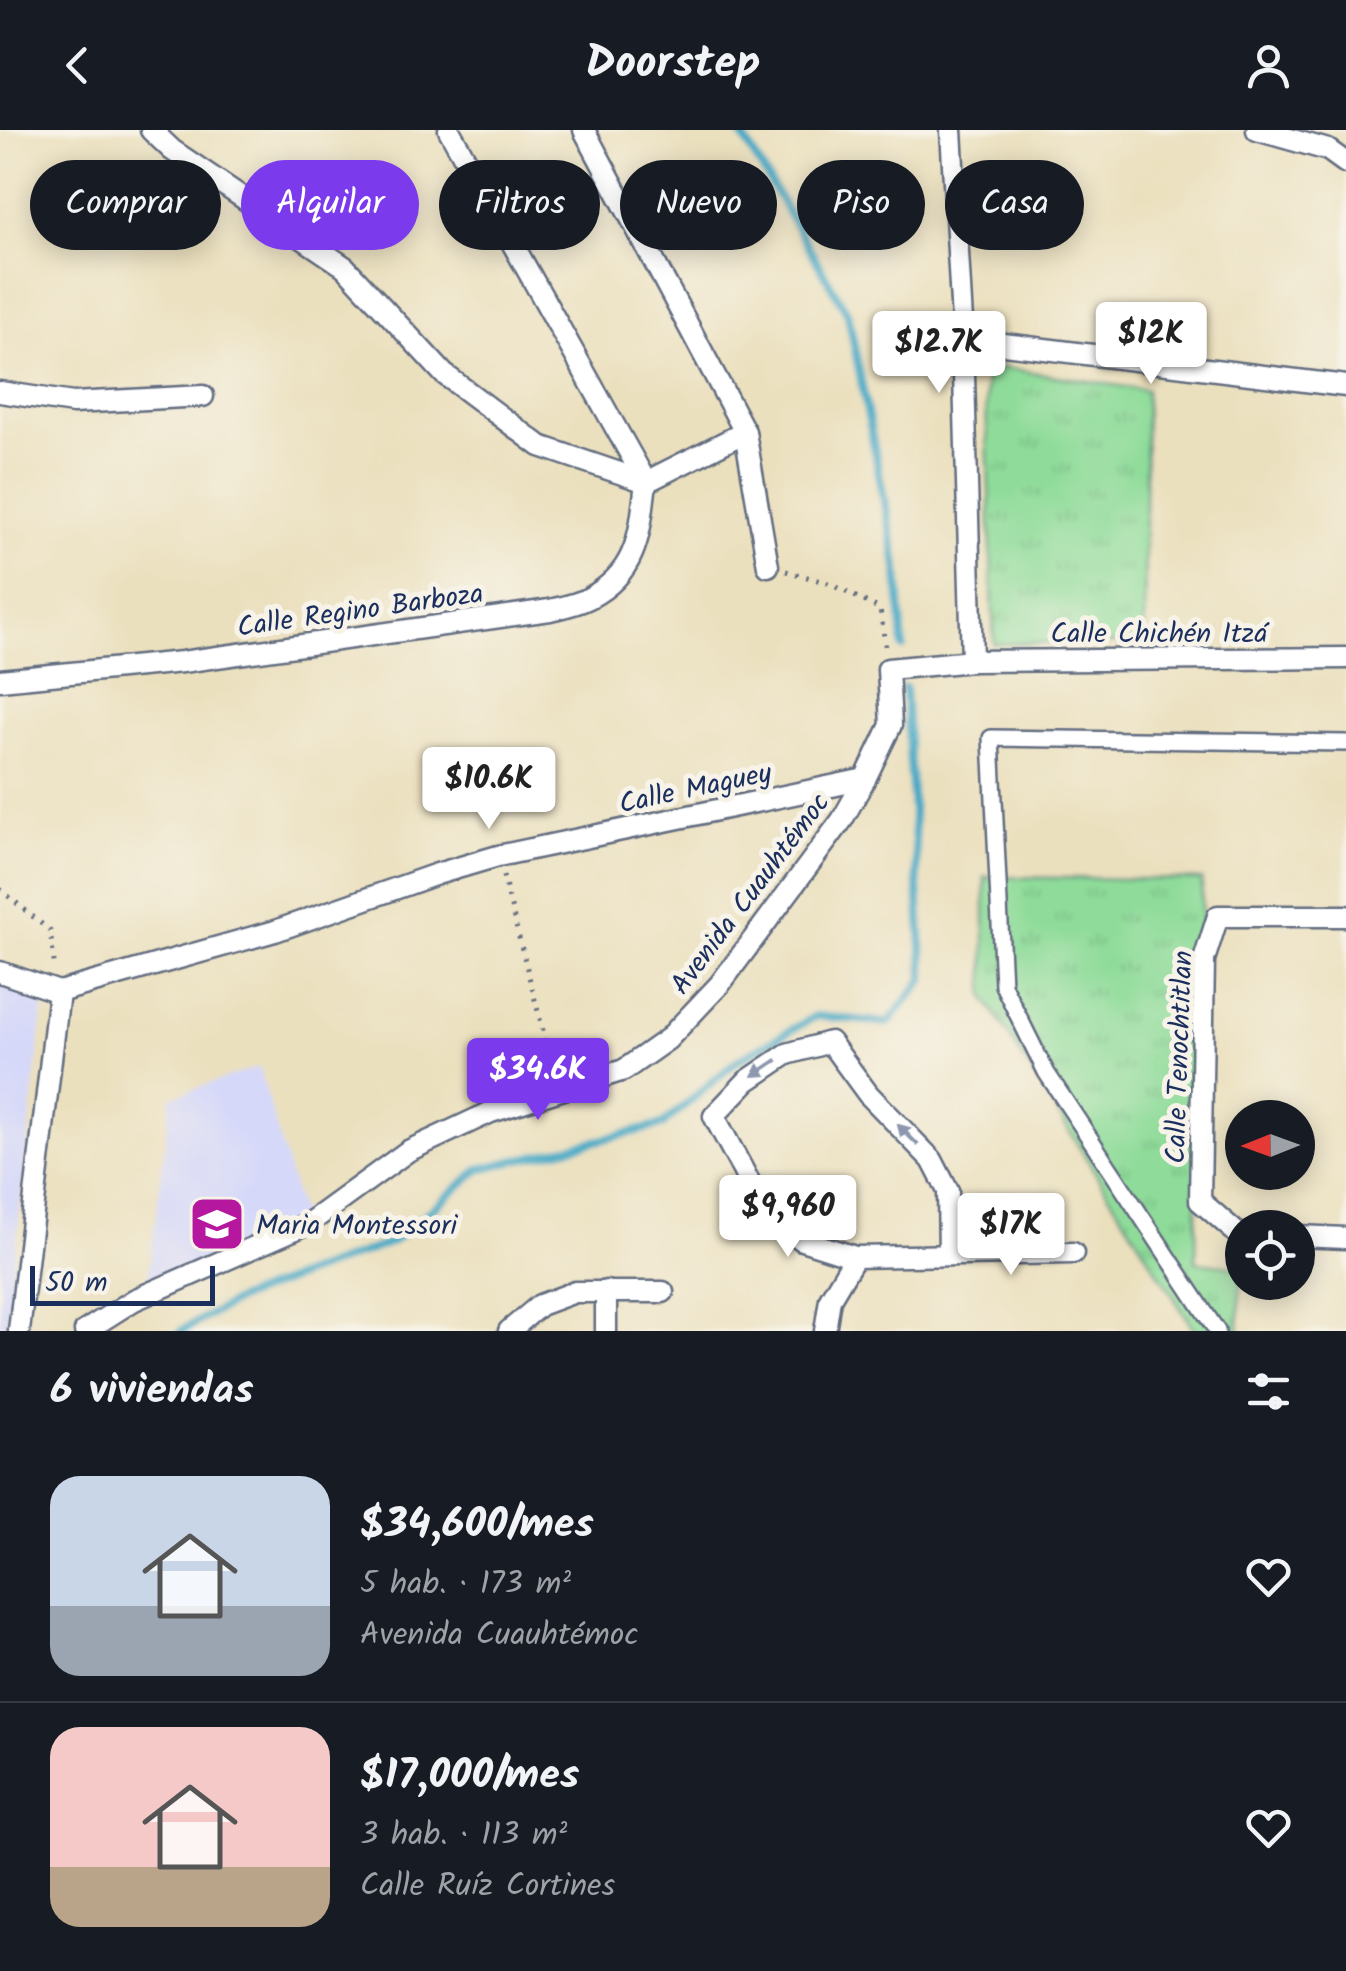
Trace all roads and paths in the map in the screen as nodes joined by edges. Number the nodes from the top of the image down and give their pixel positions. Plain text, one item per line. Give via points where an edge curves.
1 (151, 130) edge
2 (449, 130) edge
3 (584, 130) edge
4 (952, 130) edge
5 (1258, 130) edge
6 (1346, 163) edge
7 (962, 339) junction
8 (1346, 386) edge
9 (0, 392) edge
10 (202, 396) dead end
11 (745, 432) junction
12 (646, 482) junction
13 (768, 566) joint
14 (1346, 658) edge
15 (972, 660) junction
16 (888, 669) junction
17 (0, 680) edge
18 (1346, 743) edge
19 (866, 779) junction
20 (498, 856) junction
21 (0, 889) edge
22 (1346, 916) edge
23 (0, 972) edge
24 (59, 992) junction
25 (559, 1090) junction
26 (1225, 1223) edge
27 (1315, 1237) edge
28 (1346, 1238) edge
29 (1073, 1253) dead end
30 (949, 1254) junction
31 (855, 1257) junction
32 (606, 1292) junction
33 (663, 1292) dead end
34 (19, 1331) edge
35 (85, 1331) edge
36 (509, 1331) edge
37 (606, 1331) edge
38 (825, 1331) edge
39 (1217, 1331) edge

1 - 12 street via 346,267 444,374 540,446
2 - 12 street
3 - 11 street
4 - 7 street
5 - 6 street via 1328,150
7 - 8 street
7 - 15 street
9 - 10 street via 73,402
11 - 12 street
11 - 13 street
12 - 17 street, Calle Regino Barboza via 639,541 618,578 588,599 550,610 201,659
13 - 16 path via 828,583 880,608
14 - 15 street, Calle Chichén Itzá
15 - 16 street
16 - 19 street via 891,725
18 - 39 street via 991,738 1003,986 1046,1072
19 - 20 street, Calle Maguey
19 - 25 street, Avenida Cuauhtémoc via 720,984 668,1039 624,1070
20 - 24 street, Calle Maguey via 276,931
20 - 25 path
21 - 24 path via 50,931
22 - 26 street, Calle Tenochtitlan via 1218,916 1204,960 1200,1201
23 - 24 street
24 - 34 street
25 - 35 street, Avenida Cuauhtémoc via 491,1112 408,1151 310,1222 134,1300
27 - 28 street
29 - 30 street
30 - 31 street
30 -> 31 street via 948,1190 932,1160 868,1094 830,1042 787,1054 747,1080 714,1116 762,1206 802,1240
31 - 38 street via 830,1299
32 - 33 street
32 - 36 street via 575,1292 540,1305
32 - 37 street

